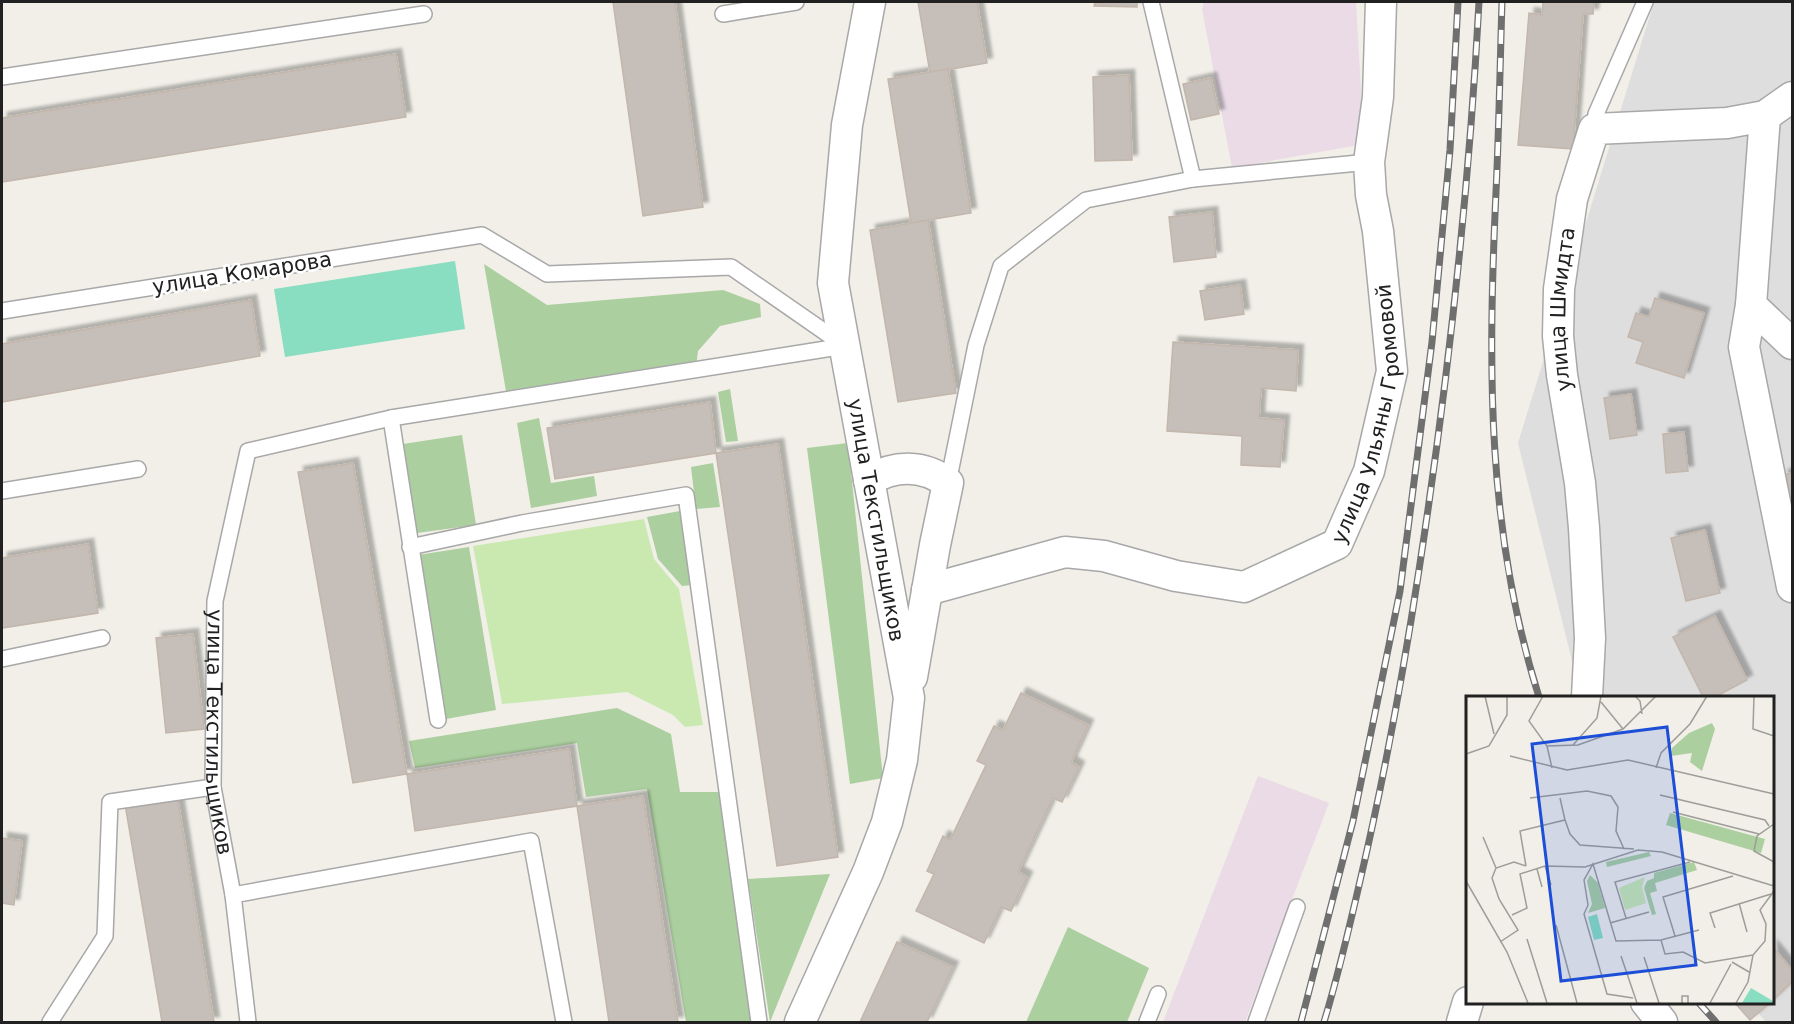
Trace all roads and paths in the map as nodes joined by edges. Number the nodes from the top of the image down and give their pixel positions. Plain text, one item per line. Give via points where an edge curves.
1 (796, 2) edge
2 (870, 2) edge
3 (1151, 2) edge
4 (1381, 2) edge
5 (1645, 2) edge
6 (424, 14) dead end
7 (723, 14) dead end
8 (2, 77) edge
9 (1792, 97) edge
10 (1764, 116) junction
11 (1594, 129) junction
12 (1369, 162) junction
13 (1193, 179) junction
14 (1751, 305) junction
15 (2, 311) edge
16 (1792, 344) edge
17 (845, 346) junction
18 (391, 418) junction
19 (138, 469) dead end
20 (869, 480) junction
21 (948, 483) junction
22 (2, 491) edge
23 (411, 547) junction
24 (1792, 587) edge
25 (927, 590) junction
26 (102, 638) dead end
27 (2, 659) edge
28 (1587, 696) edge
29 (909, 698) junction
30 (438, 720) dead end
31 (213, 787) junction
32 (233, 895) junction
33 (1297, 907) dead end
34 (1158, 994) dead end
35 (1468, 1003) edge
36 (1647, 1003) edge
37 (50, 1023) edge
38 (248, 1023) edge
39 (564, 1023) edge
40 (759, 1023) edge
41 (800, 1023) edge
42 (1147, 1023) edge
43 (1256, 1023) edge
44 (1462, 1023) edge
45 (1662, 1023) edge

1 - 7 lane
2 - 17 street, улица Текстильщиков via 847,125 833,283
3 - 13 lane
4 - 12 street, улица Ульяны Громовой via 1378,97
5 - 11 lane via 1596,114
6 - 8 lane
9 - 10 street
10 - 11 street via 1726,123
10 - 14 street
11 - 28 street, улица Шмидта via 1572,199 1559,289 1558,336 1582,505 1590,638
12 - 13 lane
12 - 25 street, улица Ульяны Громовой via 1392,371 1369,471 1337,544 1244,586 1176,576 1104,556 1065,552
13 - 21 lane via 1086,200 1000,266 976,345
14 - 16 street
14 - 24 street via 1744,347
15 - 17 lane, улица Комарова via 482,235 547,274 731,267
17 - 18 lane
17 - 20 street, улица Текстильщиков
18 - 23 lane
18 - 31 lane, улица Текстильщиков via 248,451 215,601
19 - 22 lane
20 - 21 street via 885,472 910,468 929,472
20 - 29 street, улица Текстильщиков
21 - 25 street
23 - 30 lane
23 - 40 lane via 686,495
25 - 29 street
26 - 27 lane
29 - 41 street, улица Текстильщиков via 902,760 887,822
31 - 32 lane, улица Текстильщиков
31 - 37 lane via 110,802 105,936
32 - 38 lane, улица Текстильщиков
32 - 39 lane via 531,841
33 - 43 lane
34 - 42 lane
35 - 44 street
36 - 45 street

